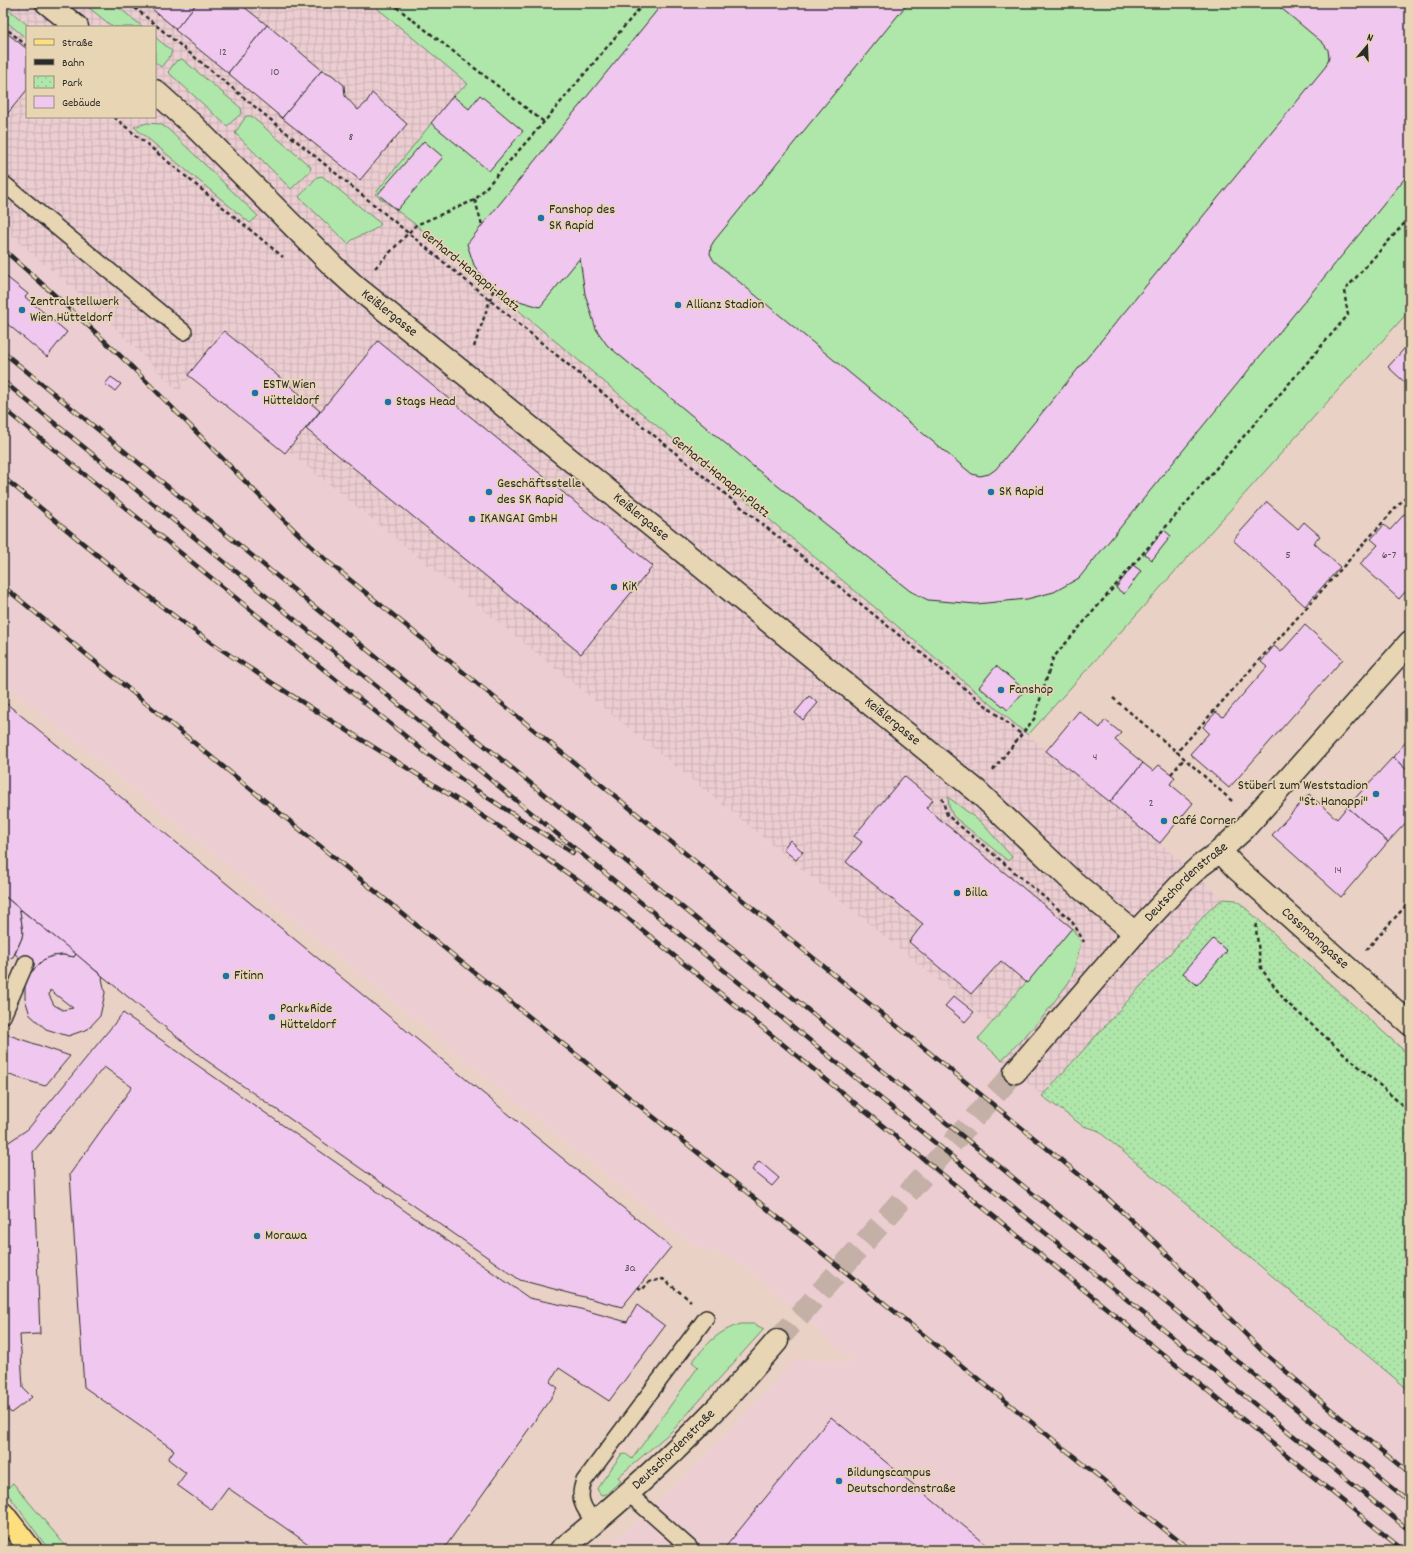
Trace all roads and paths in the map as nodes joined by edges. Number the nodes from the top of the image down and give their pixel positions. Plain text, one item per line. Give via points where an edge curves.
1 (47, 3) edge
2 (129, 3) edge
3 (391, 3) edge
4 (644, 3) edge
5 (3, 26) edge
6 (76, 26) edge
7 (26, 45) edge
8 (156, 92) edge
9 (544, 122) junction
10 (3, 183) edge
11 (475, 200) junction
12 (1410, 217) edge
13 (482, 225) dead end
14 (408, 234) junction
15 (356, 287) junction
16 (494, 288) dead end
17 (490, 299) junction
18 (184, 332) dead end
19 (466, 374) junction
20 (1410, 492) edge
21 (1410, 642) edge
22 (1113, 698) dead end
23 (1022, 735) junction
24 (1177, 752) junction
25 (1184, 759) junction
26 (1171, 774) dead end
27 (977, 791) junction
28 (1235, 804) dead end
29 (1220, 852) junction
30 (1410, 901) edge
31 (1258, 920) dead end
32 (1135, 933) junction
33 (26, 964) dead end
34 (1349, 969) junction
35 (3, 1016) edge
36 (1410, 1024) edge
37 (1015, 1072) tunnel mouth
38 (1410, 1112) edge
39 (638, 1287) dead end
40 (706, 1318) joint
41 (777, 1341) tunnel mouth
42 (628, 1493) junction
43 (3, 1514) edge
44 (595, 1522) junction
45 (690, 1548) dead end
46 (31, 1550) edge
47 (561, 1550) edge

1 - 6 street
2 - 14 path, Gerhard-Hanappi-Platz
3 - 9 path
4 - 9 path
5 - 7 path
8 - 15 street, Keißlergasse via 194,126
9 - 11 path
10 - 18 lane
11 - 13 path
11 - 14 path via 416,225
12 - 23 path via 1344,291 1348,315 1053,658 1034,719
14 - 15 path
14 - 17 path, Gerhard-Hanappi-Platz
15 - 19 street, Keißlergasse
16 - 17 path
17 - 19 path
17 - 23 path, Gerhard-Hanappi-Platz
19 - 27 street, Keißlergasse
20 - 24 path
21 - 29 street, Deutschordenstraße via 1244,829
22 - 24 path
23 - 27 path
24 - 25 path
25 - 26 path
25 - 28 path
27 - 32 street, Keißlergasse via 1070,879
29 - 32 street, Deutschordenstraße via 1184,881
29 - 34 street, Cossmanngasse
30 - 34 path
31 - 38 path via 1256,929 1261,968 1285,1001
32 - 37 street, Deutschordenstraße
33 - 35 lane
34 - 36 street, Cossmanngasse
39 - 40 path via 642,1290 649,1282 663,1280 690,1300
40 - 44 lane via 584,1481 580,1494 581,1501
41 - 42 street, Deutschordenstraße via 708,1418
42 - 44 street, Deutschordenstraße
42 - 45 lane
43 - 46 main road
44 - 47 street, Deutschordenstraße

